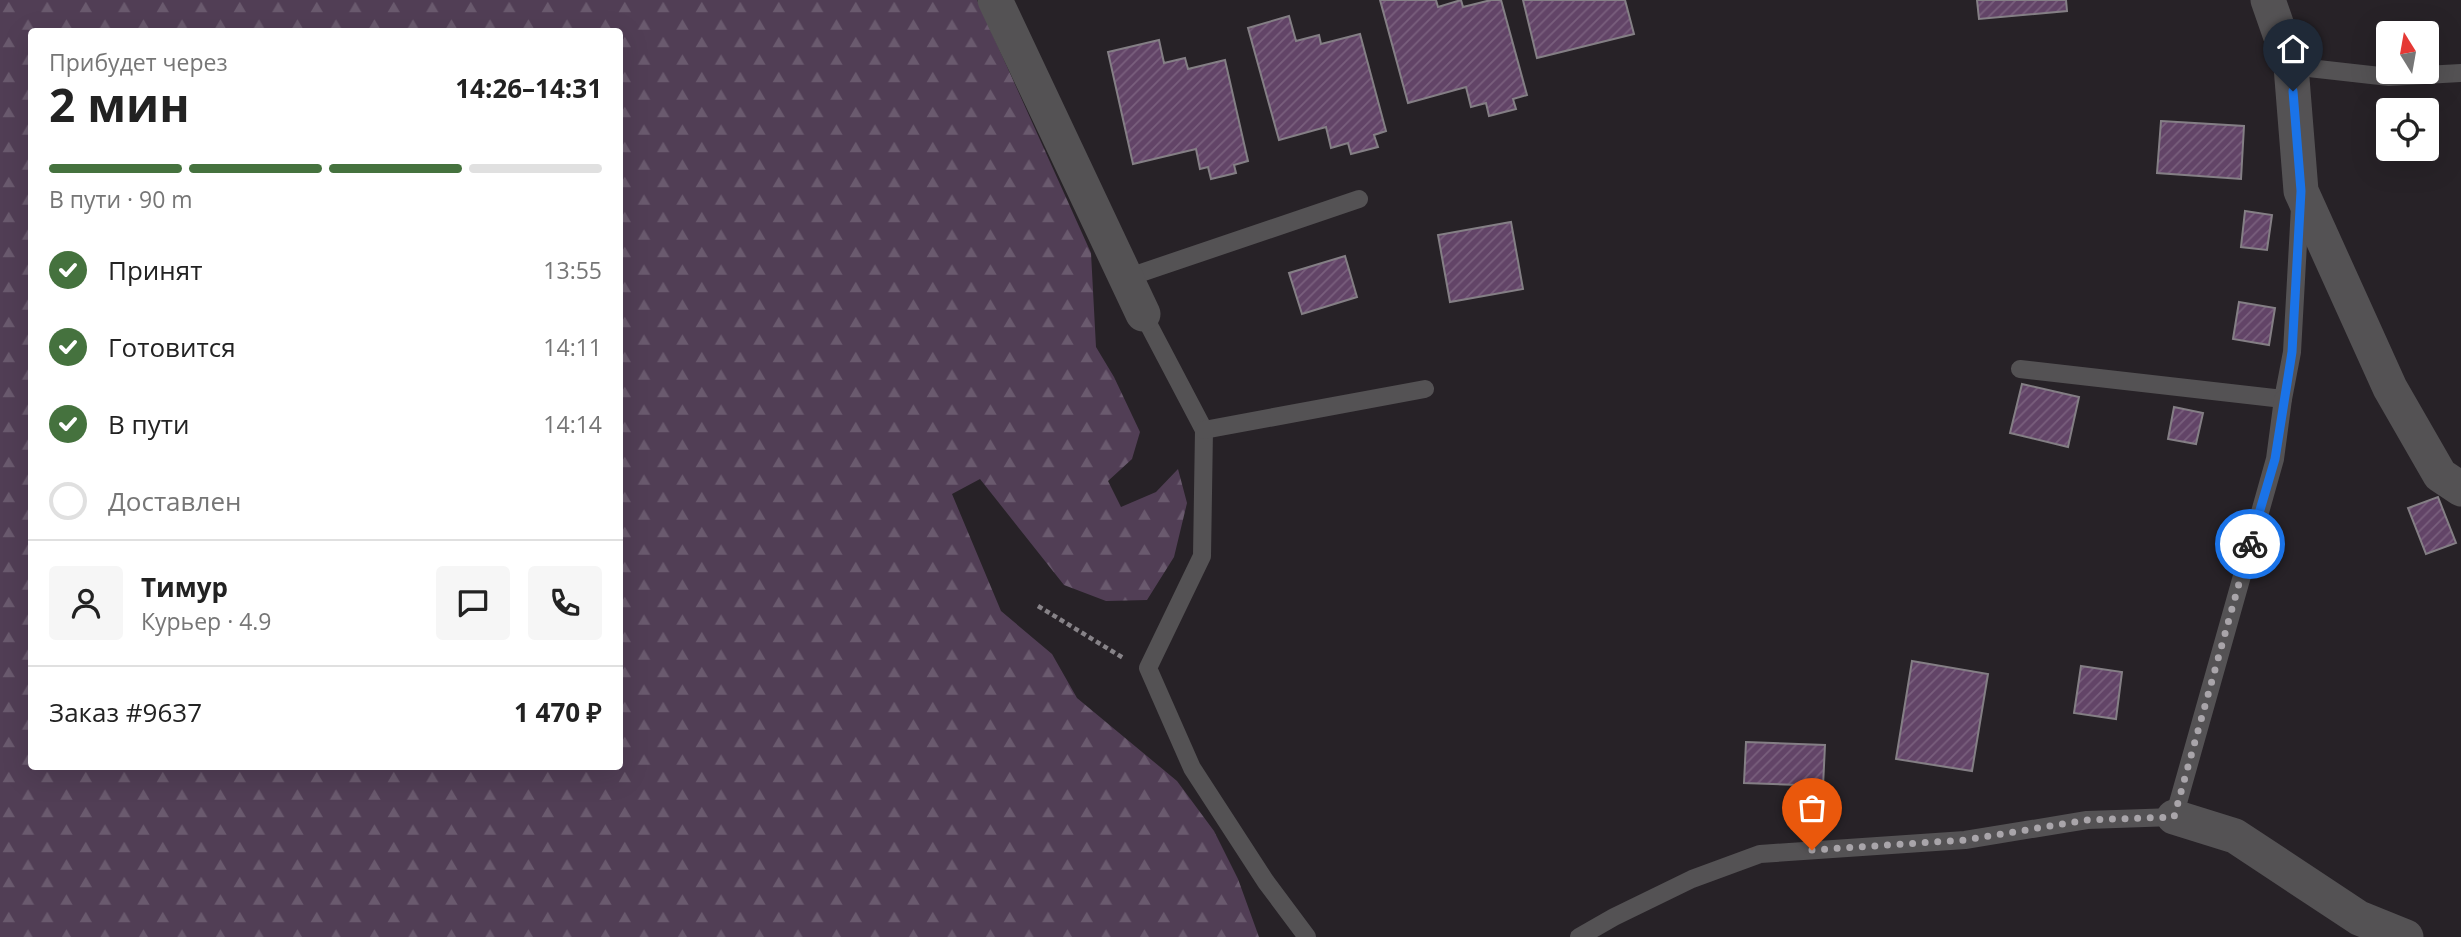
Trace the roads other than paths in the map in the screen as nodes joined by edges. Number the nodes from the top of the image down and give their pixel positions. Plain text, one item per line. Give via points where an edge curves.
1 (995, 0) edge
2 (2268, 0) edge
3 (2291, 66) junction
4 (2461, 73) edge
5 (2301, 191) junction
6 (1360, 199) dead end
7 (1126, 278) junction
8 (1143, 314) joint
9 (2020, 369) dead end
10 (1425, 389) dead end
11 (2283, 399) junction
12 (1204, 430) junction
13 (2461, 489) edge
14 (2174, 817) junction
15 (1307, 937) edge
16 (1579, 937) edge
17 (2406, 937) edge

1 - 7 street
2 - 3 street
3 - 4 lane via 2389,77
3 - 5 street
5 - 11 lane via 2292,352
5 - 13 street via 2390,388 2440,475
6 - 7 lane
7 - 8 street
8 - 12 lane
9 - 11 lane
10 - 12 lane
11 - 14 lane via 2275,459
12 - 15 lane via 1202,556 1149,668 1192,768 1266,883
14 - 16 lane via 2087,820 1965,840 1760,854 1692,880
14 - 17 street via 2235,836 2359,918

